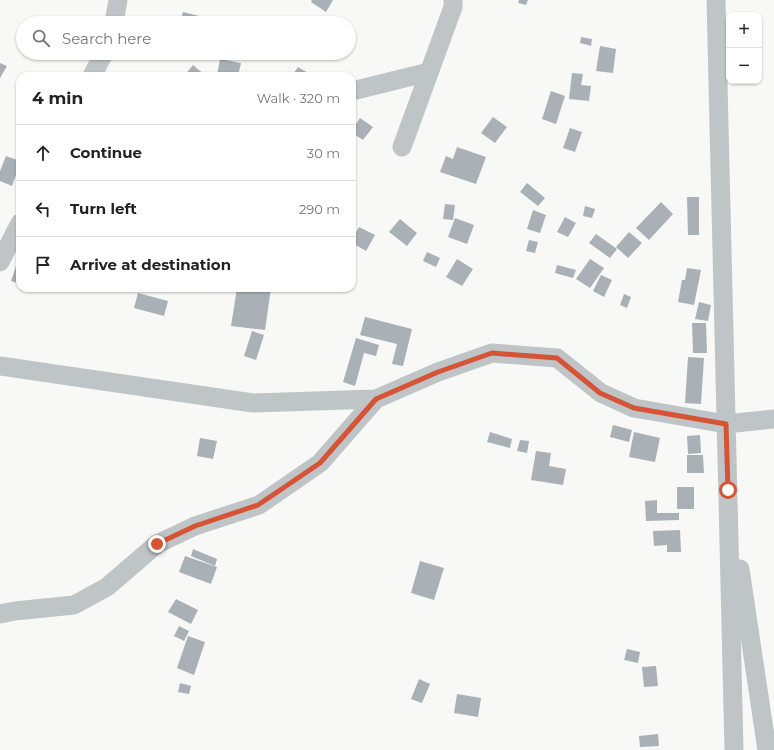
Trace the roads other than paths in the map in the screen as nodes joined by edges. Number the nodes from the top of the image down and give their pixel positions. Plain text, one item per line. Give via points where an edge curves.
1 (118, 0) edge
2 (453, 0) edge
3 (716, 0) edge
4 (115, 16) edge
5 (100, 60) edge
6 (94, 72) edge
7 (429, 72) junction
8 (356, 91) edge
9 (402, 147) dead end
10 (16, 231) edge
11 (0, 262) edge
12 (0, 366) edge
13 (376, 399) junction
14 (774, 419) edge
15 (726, 424) junction
16 (728, 490) junction
17 (0, 614) edge
18 (734, 750) edge
19 (768, 750) edge

1 - 4 street
2 - 7 street via 453,7
3 - 15 street
5 - 6 street
7 - 8 street
7 - 9 street
10 - 11 street
12 - 13 street via 253,403
13 - 15 street via 438,372 492,353 557,358 600,393 634,408
13 - 17 street via 320,463 258,505 195,526 157,544 107,587 74,605
14 - 15 street
15 - 16 street
16 - 18 street
16 - 19 street

